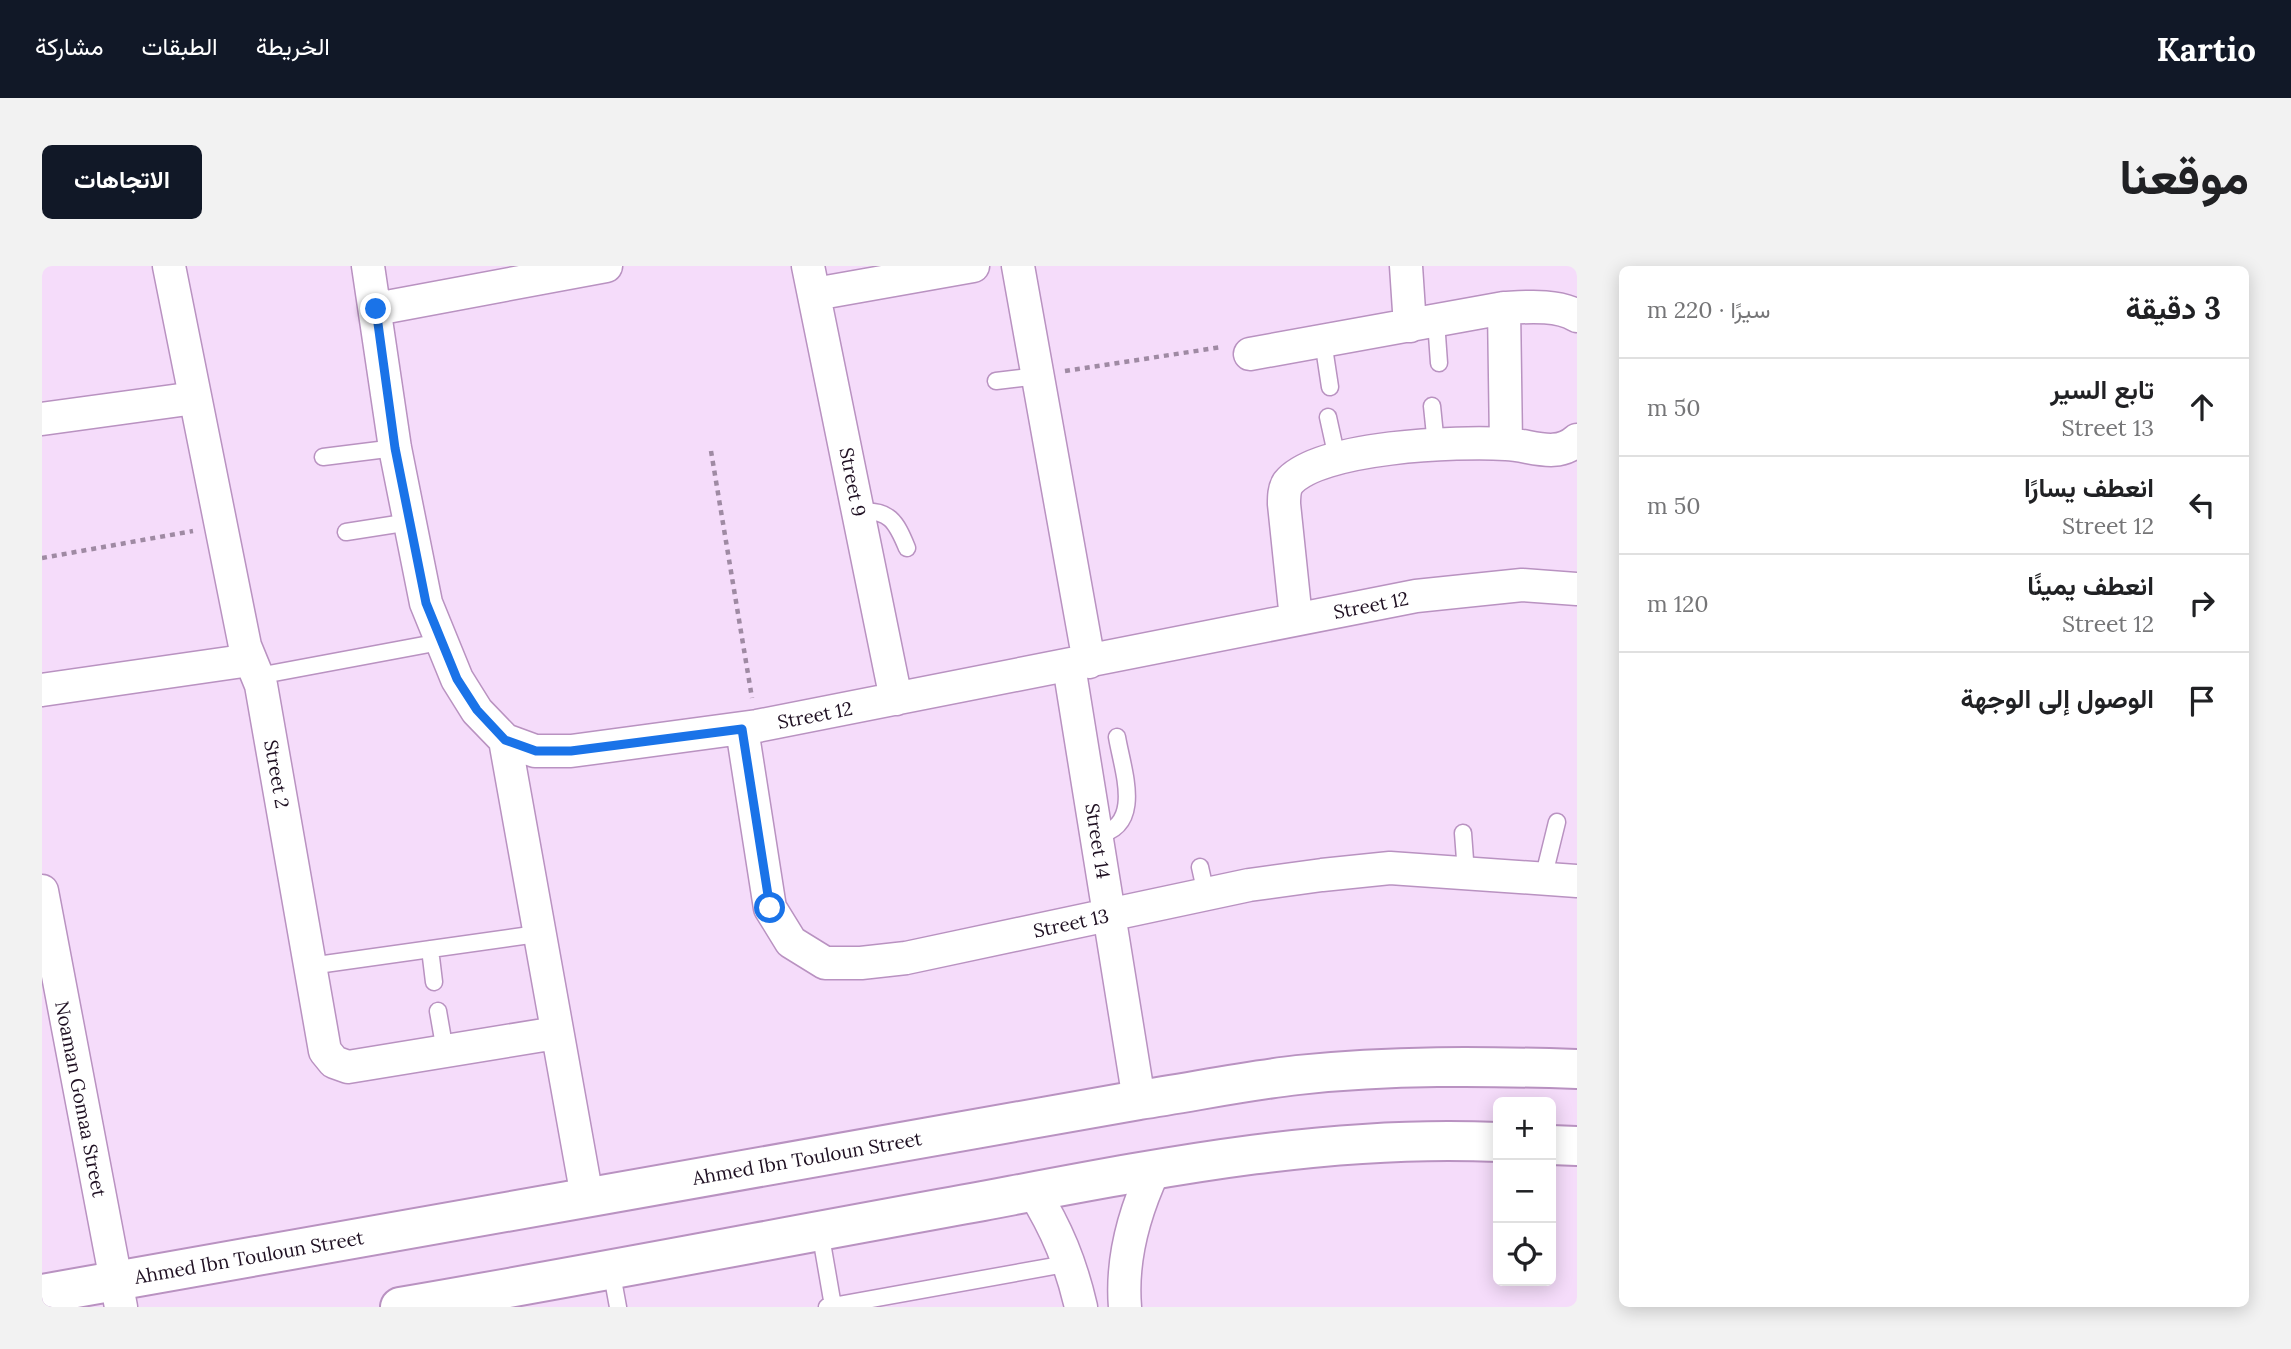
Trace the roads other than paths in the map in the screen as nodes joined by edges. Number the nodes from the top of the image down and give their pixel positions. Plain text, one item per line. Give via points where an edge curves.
1 (169, 266) edge
2 (368, 266) edge
3 (606, 266) edge
4 (973, 266) edge
5 (1018, 266) edge
6 (1406, 266) edge
7 (812, 280) edge
8 (1504, 308) junction
9 (376, 309) junction
10 (1577, 316) edge
11 (1423, 323) junction
12 (1323, 341) junction
13 (1250, 354) road end
14 (1439, 363) dead end
15 (1038, 376) junction
16 (996, 381) dead end
17 (1330, 387) dead end
18 (195, 398) junction
19 (1432, 406) dead end
20 (1328, 417) dead end
21 (42, 419) edge
22 (1506, 444) junction
23 (1436, 445) junction
24 (1575, 445) edge
25 (395, 448) junction
26 (323, 457) dead end
27 (1337, 458) junction
28 (859, 512) junction
29 (410, 522) junction
30 (346, 532) dead end
31 (907, 548) dead end
32 (1577, 589) edge
33 (1296, 619) junction
34 (440, 642) junction
35 (1079, 664) junction
36 (254, 668) junction
37 (42, 690) edge
38 (896, 699) junction
39 (749, 727) junction
40 (1117, 737) dead end
41 (505, 740) junction
42 (1557, 822) dead end
43 (1463, 833) dead end
44 (1097, 835) junction
45 (1466, 873) junction
46 (1543, 879) junction
47 (1577, 881) edge
48 (42, 891) edge
49 (1110, 914) junction
50 (537, 934) junction
51 (430, 949) junction
52 (310, 966) junction
53 (434, 982) dead end
54 (439, 1011) dead end
55 (556, 1033) junction
56 (55, 1041) edge
57 (445, 1051) junction
58 (1577, 1069) edge
59 (1139, 1100) junction
60 (1493, 1142) edge
61 (1556, 1144) edge
62 (1577, 1146) edge
63 (1154, 1170) junction
64 (1033, 1191) junction
65 (587, 1197) junction
66 (820, 1231) junction
67 (1070, 1263) junction
68 (611, 1269) junction
69 (42, 1294) edge
70 (118, 1294) edge
71 (469, 1301) edge
72 (830, 1306) edge
73 (400, 1307) edge
74 (618, 1307) edge
75 (1081, 1307) edge
76 (1125, 1307) edge

1 - 18 street, Street 2
2 - 9 street, Street 12
3 - 9 street
4 - 7 street
5 - 15 street, Street 14
6 - 11 street
7 - 28 street, Street 9
8 - 10 street via 1534,307
8 - 11 street
8 - 22 street
9 - 25 street, Street 12
11 - 12 street
11 - 14 lane
12 - 13 street
12 - 17 lane
15 - 16 lane
15 - 35 street, Street 14
18 - 21 street
18 - 36 street, Street 2
19 - 23 lane
20 - 27 lane
22 - 23 street
22 - 24 street via 1557,451
23 - 27 street
25 - 26 lane
25 - 29 street, Street 12
27 - 33 street via 1297,474 1285,486
28 - 31 lane via 876,510 889,517
28 - 38 street, Street 9
29 - 30 lane
29 - 34 street, Street 12 via 426,603
32 - 33 street, Street 12 via 1522,585 1469,589
33 - 35 street, Street 12
34 - 36 lane
34 - 41 street, Street 12 via 477,710
35 - 38 street, Street 12
35 - 44 street, Street 14
36 - 37 street
36 - 52 street, Street 2
38 - 39 street, Street 12
39 - 41 street, Street 12 via 571,751 536,751
39 - 49 street, Street 13 via 770,908 791,942 825,962 906,958
40 - 44 lane via 1128,806 1124,821 1112,832
41 - 50 street
42 - 46 lane
43 - 45 lane
44 - 49 street, Street 14
45 - 46 street, Street 13
45 - 49 street, Street 13 via 1390,868 1261,883 1203,880
46 - 47 street, Street 13
48 - 56 street, Noaman Gomaa Street
49 - 59 street, Street 14
50 - 51 lane
50 - 55 street
51 - 52 lane
51 - 53 lane
52 - 57 street, Street 2 via 325,1051 334,1062 348,1067
54 - 57 lane
55 - 57 street, Street 2
55 - 65 street
56 - 70 street, Noaman Gomaa Street
58 - 59 street, Ahmed Ibn Touloun Street via 1393,1068 1297,1075
59 - 65 street, Ahmed Ibn Touloun Street
60 - 63 street via 1301,1148
61 - 62 street
63 - 64 street
63 - 76 street via 1138,1205 1127,1252
64 - 66 street
64 - 67 street via 1053,1222
65 - 70 street, Ahmed Ibn Touloun Street
66 - 68 street
66 - 72 lane
67 - 72 lane
67 - 75 street
68 - 71 street
68 - 74 lane
69 - 70 street, Ahmed Ibn Touloun Street
71 - 73 street

